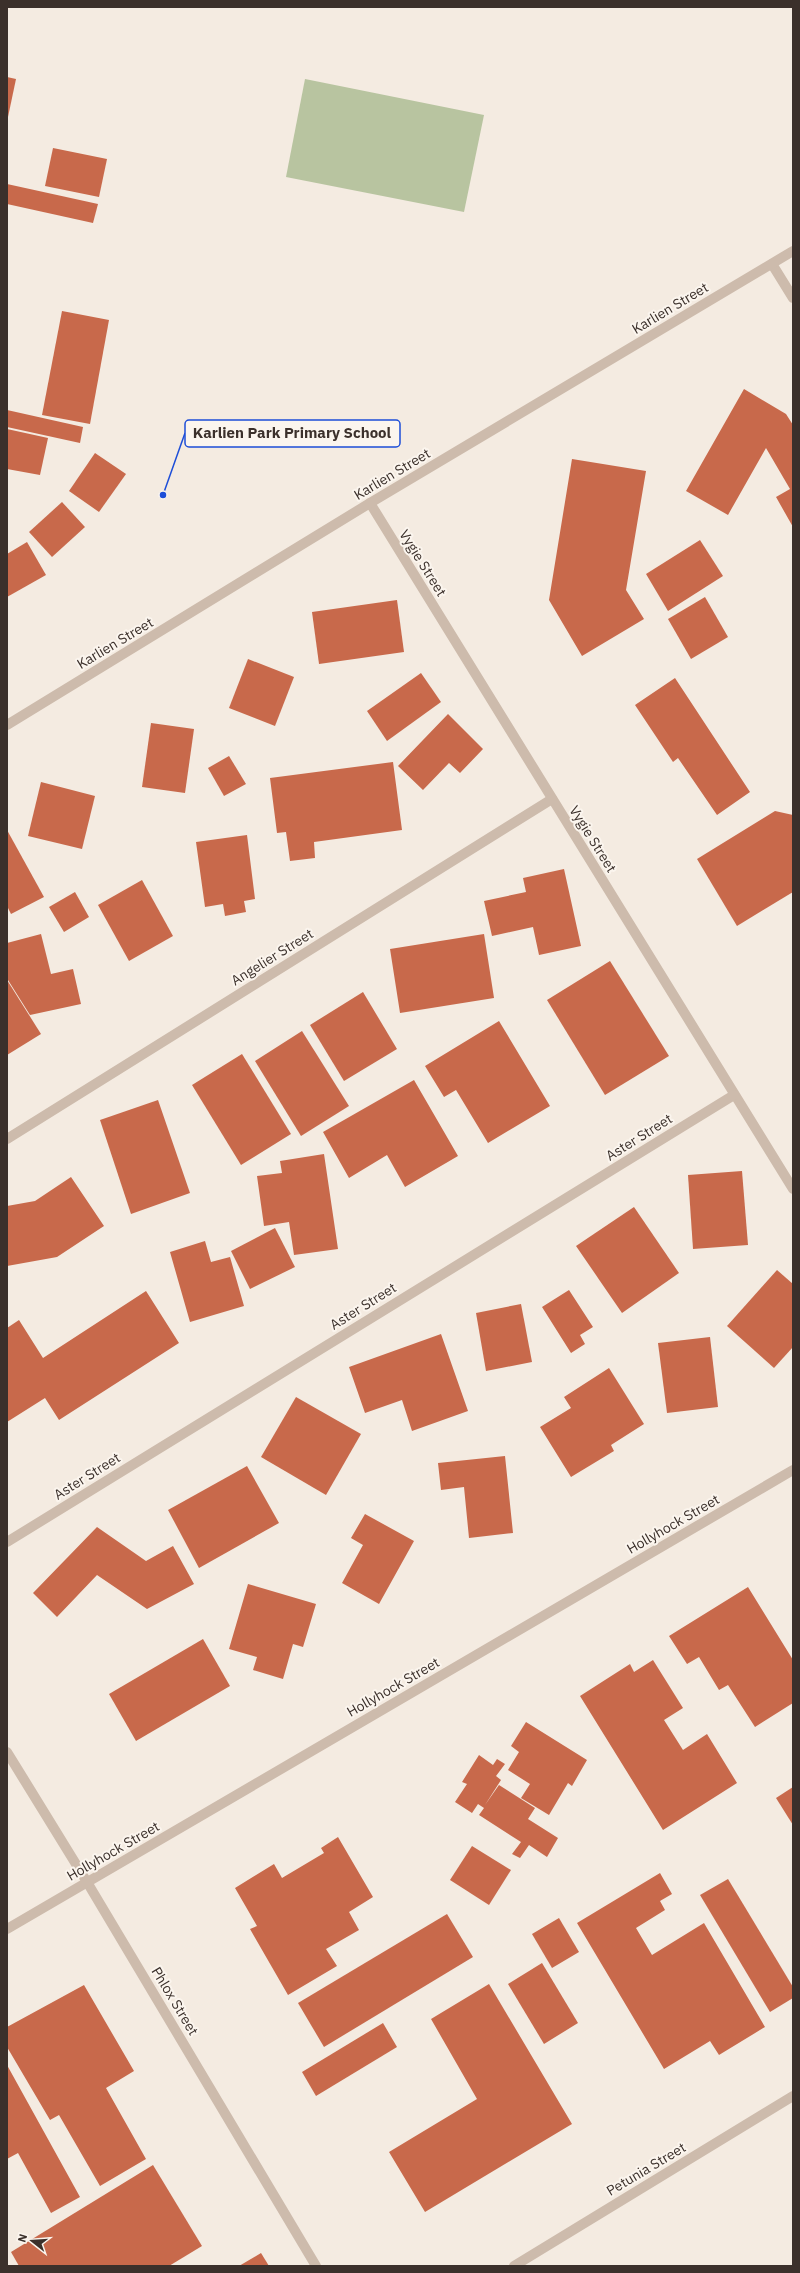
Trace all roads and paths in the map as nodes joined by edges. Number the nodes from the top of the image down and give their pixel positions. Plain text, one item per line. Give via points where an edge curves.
1 (793, 251) edge
2 (772, 264) junction
3 (793, 298) edge
4 (370, 503) junction
5 (7, 725) edge
6 (552, 799) junction
7 (734, 1094) junction
8 (7, 1139) edge
9 (793, 1189) edge
10 (793, 1470) edge
11 (7, 1542) edge
12 (7, 1752) edge
13 (88, 1882) junction
14 (7, 1929) edge
15 (793, 2096) edge
16 (316, 2266) edge
17 (514, 2266) edge

1 - 2 street, Karlien Street
2 - 3 street
2 - 4 street, Karlien Street
4 - 5 street, Karlien Street
4 - 6 street, Vygie Street
6 - 7 street, Vygie Street
6 - 8 street, Angelier Street
7 - 9 street, Vygie Street
7 - 11 street, Aster Street
10 - 13 street, Hollyhock Street
12 - 13 street, Phlox Street
13 - 14 street, Hollyhock Street
13 - 16 street, Phlox Street
15 - 17 street, Petunia Street

